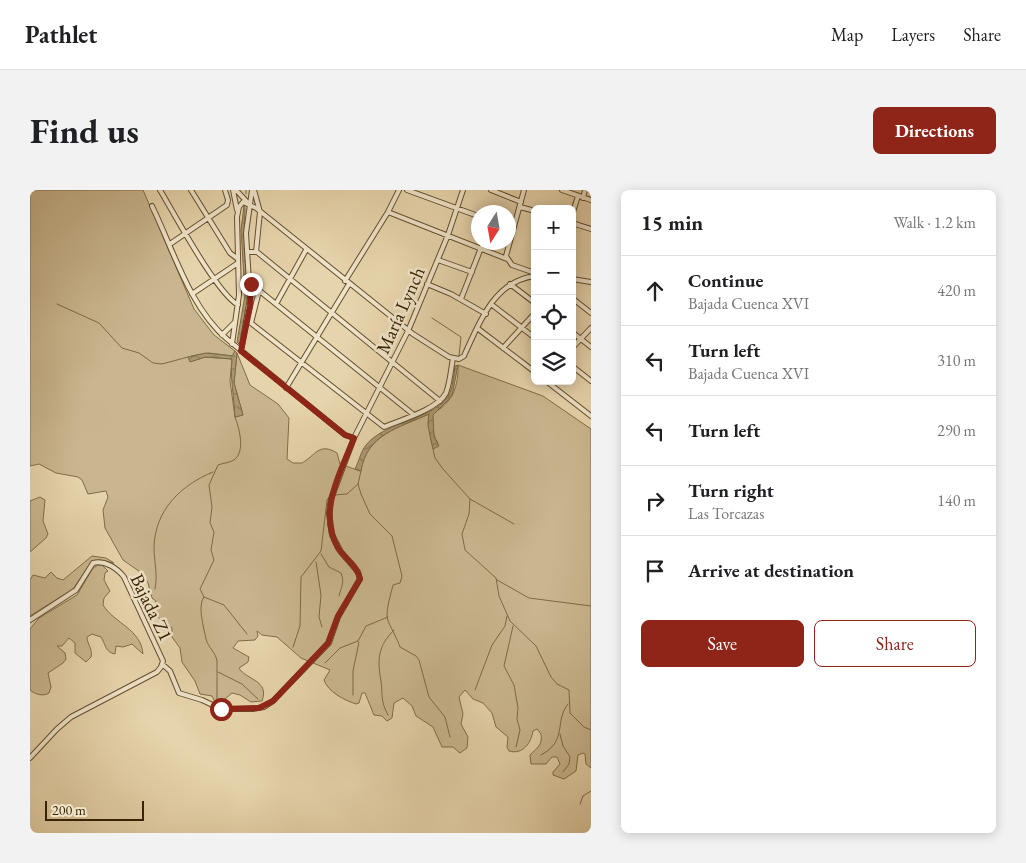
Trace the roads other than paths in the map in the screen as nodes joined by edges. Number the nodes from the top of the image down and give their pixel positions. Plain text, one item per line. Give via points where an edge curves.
1 (160, 190) edge
2 (192, 190) edge
3 (225, 190) edge
4 (235, 190) edge
5 (253, 190) edge
6 (399, 190) edge
7 (407, 190) edge
8 (463, 190) edge
9 (491, 190) edge
10 (524, 190) edge
11 (562, 190) edge
12 (585, 190) edge
13 (578, 196) junction
14 (583, 198) junction
15 (591, 200) edge
16 (249, 204) junction
17 (521, 204) junction
18 (575, 205) edge
19 (152, 206) dead end
20 (457, 208) junction
21 (531, 209) edge
22 (237, 212) junction
23 (260, 212) junction
24 (388, 212) junction
25 (471, 213) edge
26 (208, 218) junction
27 (516, 222) edge
28 (576, 224) edge
29 (591, 229) edge
30 (186, 233) junction
31 (448, 235) junction
32 (170, 244) junction
33 (471, 244) edge
34 (306, 250) junction
35 (480, 250) edge
36 (486, 250) edge
37 (509, 250) edge
38 (247, 252) junction
39 (256, 252) junction
40 (507, 259) junction
41 (438, 260) junction
42 (238, 261) junction
43 (472, 272) junction
44 (531, 272) edge
45 (531, 275) edge
46 (215, 278) junction
47 (290, 279) junction
48 (576, 280) edge
49 (345, 281) junction
50 (591, 282) edge
51 (251, 284) junction
52 (349, 284) junction
53 (427, 284) junction
54 (510, 284) junction
55 (259, 291) junction
56 (192, 294) junction
57 (461, 299) junction
58 (531, 300) edge
59 (576, 301) edge
60 (276, 304) junction
61 (492, 304) junction
62 (238, 305) junction
63 (591, 313) edge
64 (331, 314) junction
65 (486, 314) junction
66 (531, 317) edge
67 (235, 322) junction
68 (249, 322) junction
69 (522, 327) junction
70 (477, 328) junction
71 (591, 328) edge
72 (408, 330) junction
73 (222, 335) junction
74 (531, 335) edge
75 (576, 335) edge
76 (317, 337) junction
77 (581, 339) junction
78 (232, 344) junction
79 (576, 344) edge
80 (591, 347) edge
81 (503, 348) junction
82 (241, 351) junction
83 (452, 358) junction
84 (392, 362) junction
85 (302, 363) junction
86 (531, 369) edge
87 (576, 369) edge
88 (591, 381) edge
89 (551, 385) edge
90 (380, 387) junction
91 (286, 388) junction
92 (440, 401) junction
93 (366, 414) junction
94 (414, 414) junction
95 (591, 416) edge
96 (354, 438) junction
97 (30, 620) edge
98 (162, 664) junction
99 (30, 758) edge

1 - 30 street
2 - 26 street
3 - 26 street via 227,205
4 - 16 street
4 - 22 street
5 - 16 street
5 - 23 street
6 - 24 street
7 - 20 street
8 - 20 street, María Lynch
9 - 17 street
10 - 17 street
11 - 13 street
12 - 14 street
13 - 14 street
13 - 18 street
14 - 15 street
16 - 22 street via 241,203
16 - 23 street
16 - 38 street
17 - 21 street
17 - 27 street
19 - 32 street
20 - 25 street
20 - 31 street, María Lynch
22 - 42 street
23 - 34 street
23 - 39 street
24 - 31 street
24 - 49 street
26 - 30 street
26 - 42 street
28 - 29 street
30 - 32 street
30 - 46 street
31 - 33 street
31 - 41 street, María Lynch
32 - 56 street
34 - 47 street
34 - 49 street
35 - 43 street
36 - 40 street
37 - 40 street
38 - 39 street
38 - 51 street
39 - 47 street
40 - 44 street via 514,266
41 - 43 street
41 - 53 street, María Lynch
42 - 46 street
42 - 62 street
43 - 57 street
45 - 54 street
46 - 56 street
46 - 62 street
47 - 60 street
47 - 64 street
48 - 50 street
49 - 52 street
51 - 55 street
51 - 68 street
52 - 64 street
52 - 72 street
53 - 57 street
53 - 72 street, María Lynch
54 - 58 street
54 - 61 street
55 - 60 street
55 - 68 street
56 - 73 street
57 - 65 street
59 - 63 street
60 - 76 street
61 - 65 street
61 - 69 street
62 - 67 street
64 - 76 street
64 - 84 street
65 - 70 street
66 - 69 street
67 - 73 street
67 - 78 street
68 - 82 street
68 - 85 street
69 - 74 street
69 - 81 street
70 - 81 street
70 - 83 street via 464,356
71 - 77 street
72 - 83 street
72 - 84 street, María Lynch
73 - 78 street
75 - 77 street
76 - 85 street
76 - 90 street
77 - 79 street
77 - 80 street
78 - 82 street
81 - 86 street
82 - 91 street
83 - 92 street via 446,391
84 - 90 street, María Lynch
84 - 92 street
85 - 91 street
85 - 93 street
87 - 88 street
89 - 95 street
90 - 93 street, María Lynch
90 - 94 street
91 - 96 street via 345,435
92 - 94 street
93 - 94 street via 384,427
93 - 96 street, María Lynch
96 - 98 street, María Lynch via 331,499 329,513 332,535 360,579 338,616 324,650 273,701 253,709 217,709 179,693 170,671
97 - 98 street, Bajada Z1 via 76,590 94,563 104,562 124,578
98 - 99 street, Bajada Z1 via 157,672 71,717

